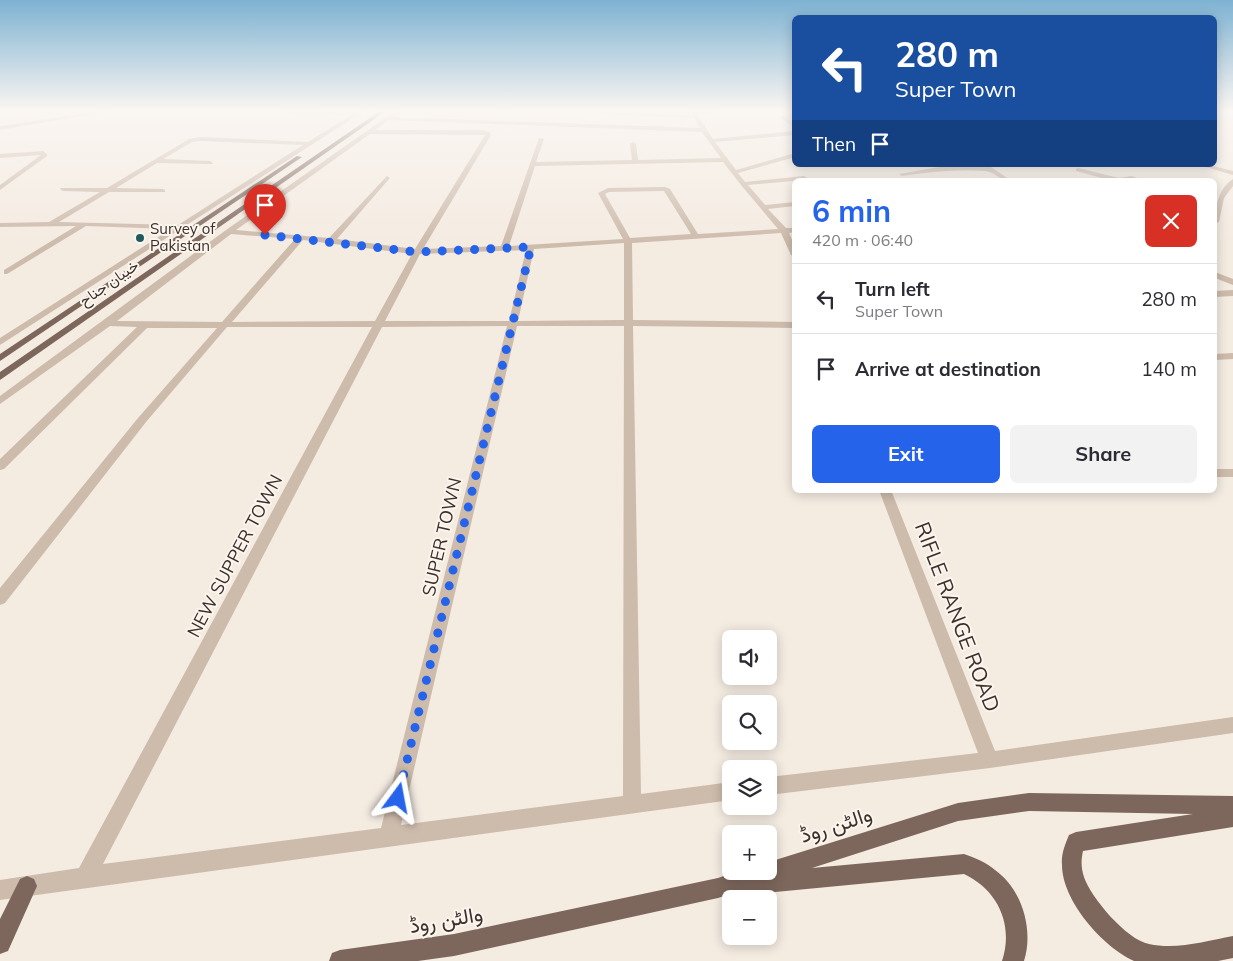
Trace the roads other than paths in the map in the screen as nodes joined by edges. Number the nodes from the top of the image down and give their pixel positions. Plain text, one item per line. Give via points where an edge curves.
1 (44, 156) edge
2 (165, 156) edge
3 (291, 156) edge
4 (302, 156) edge
5 (317, 156) edge
6 (333, 156) edge
7 (475, 156) edge
8 (536, 156) edge
9 (634, 156) edge
10 (723, 156) edge
11 (792, 156) edge
12 (726, 160) junction
13 (156, 161) junction
14 (211, 162) dead end
15 (635, 162) junction
16 (533, 164) junction
17 (989, 167) edge
18 (1210, 167) edge
19 (1078, 170) dead end
20 (734, 172) junction
21 (1233, 173) edge
22 (902, 174) dead end
23 (387, 178) dead end
24 (1005, 178) edge
25 (1111, 178) edge
26 (792, 179) edge
27 (1233, 181) edge
28 (743, 184) junction
29 (0, 188) edge
30 (64, 189) dead end
31 (108, 190) junction
32 (163, 191) dead end
33 (1218, 197) edge
34 (792, 204) edge
35 (763, 207) junction
36 (51, 224) junction
37 (85, 224) junction
38 (0, 225) edge
39 (179, 226) junction
40 (792, 230) edge
41 (784, 231) junction
42 (229, 232) junction
43 (301, 237) junction
44 (696, 237) junction
45 (331, 241) junction
46 (628, 241) junction
47 (531, 247) junction
48 (504, 248) junction
49 (792, 248) edge
50 (417, 252) junction
51 (7, 272) dead end
52 (1217, 276) edge
53 (1233, 282) edge
54 (1233, 293) edge
55 (1217, 294) edge
56 (108, 323) junction
57 (512, 323) junction
58 (629, 323) junction
59 (379, 324) junction
60 (145, 325) junction
61 (225, 325) junction
62 (792, 325) edge
63 (0, 342) edge
64 (1233, 356) edge
65 (1217, 357) edge
66 (0, 358) edge
67 (1, 376) edge
68 (0, 401) edge
69 (0, 466) edge
70 (1217, 473) edge
71 (1233, 473) edge
72 (886, 493) edge
73 (0, 598) edge
74 (1233, 725) edge
75 (990, 760) junction
76 (777, 785) edge
77 (722, 792) edge
78 (632, 803) junction
79 (1233, 805) edge
80 (1233, 817) edge
81 (389, 836) junction
82 (85, 877) junction
83 (27, 886) junction
84 (718, 888) junction
85 (0, 890) edge
86 (0, 943) edge
87 (1233, 947) edge
88 (340, 961) edge
89 (1013, 961) edge

1 - 29 street
2 - 13 street
3 - 39 street
4 - 66 main road, خیبان جناح
5 - 67 main road, خیبان جناح
6 - 42 street
7 - 50 street
8 - 16 street
9 - 15 street
10 - 12 street
11 - 20 street
12 - 15 street
12 - 20 street
13 - 14 street
13 - 31 street
15 - 16 street
16 - 48 street
17 - 22 street via 945,168
17 - 24 street
18 - 21 street
19 - 25 street
20 - 28 street
23 - 45 street
26 - 28 street
27 - 33 street
28 - 35 street
30 - 31 street
31 - 32 street
31 - 36 street
34 - 35 street
35 - 41 street
36 - 37 street
36 - 38 street
37 - 39 street
37 - 51 street
39 - 63 street
40 - 41 street
41 - 44 street
41 - 49 street
42 - 43 street
42 - 56 street
43 - 45 street
43 - 61 street
44 - 46 street
44 - 46 street via 665,188 603,191
45 - 50 street
46 - 47 street
46 - 58 street
47 - 48 street
47 - 57 street, SUPER TOWN
48 - 50 street
50 - 59 street, NEW SUPPER TOWN
52 - 53 street
54 - 55 street
56 - 60 street
56 - 68 street
57 - 58 street
57 - 59 street
57 - 81 street, SUPER TOWN
58 - 62 street
58 - 78 street
59 - 61 street
59 - 82 street, NEW SUPPER TOWN
60 - 61 street
60 - 69 street
61 - 73 street via 142,420
64 - 65 street
70 - 71 street
72 - 75 street, RIFLE RANGE ROAD
74 - 75 street
75 - 76 street
77 - 78 street
78 - 81 street
79 - 84 main road, والٹن روڈ via 1029,802 958,812
80 - 87 main road via 1076,842 1071,854 1074,876 1081,893 1103,923 1122,941 1146,955 1175,958
81 - 82 street
82 - 83 street
83 - 85 street
83 - 86 main road
84 - 88 main road, والٹن روڈ via 454,945
84 - 89 main road via 964,864 992,880 1012,908 1017,932 1017,952

